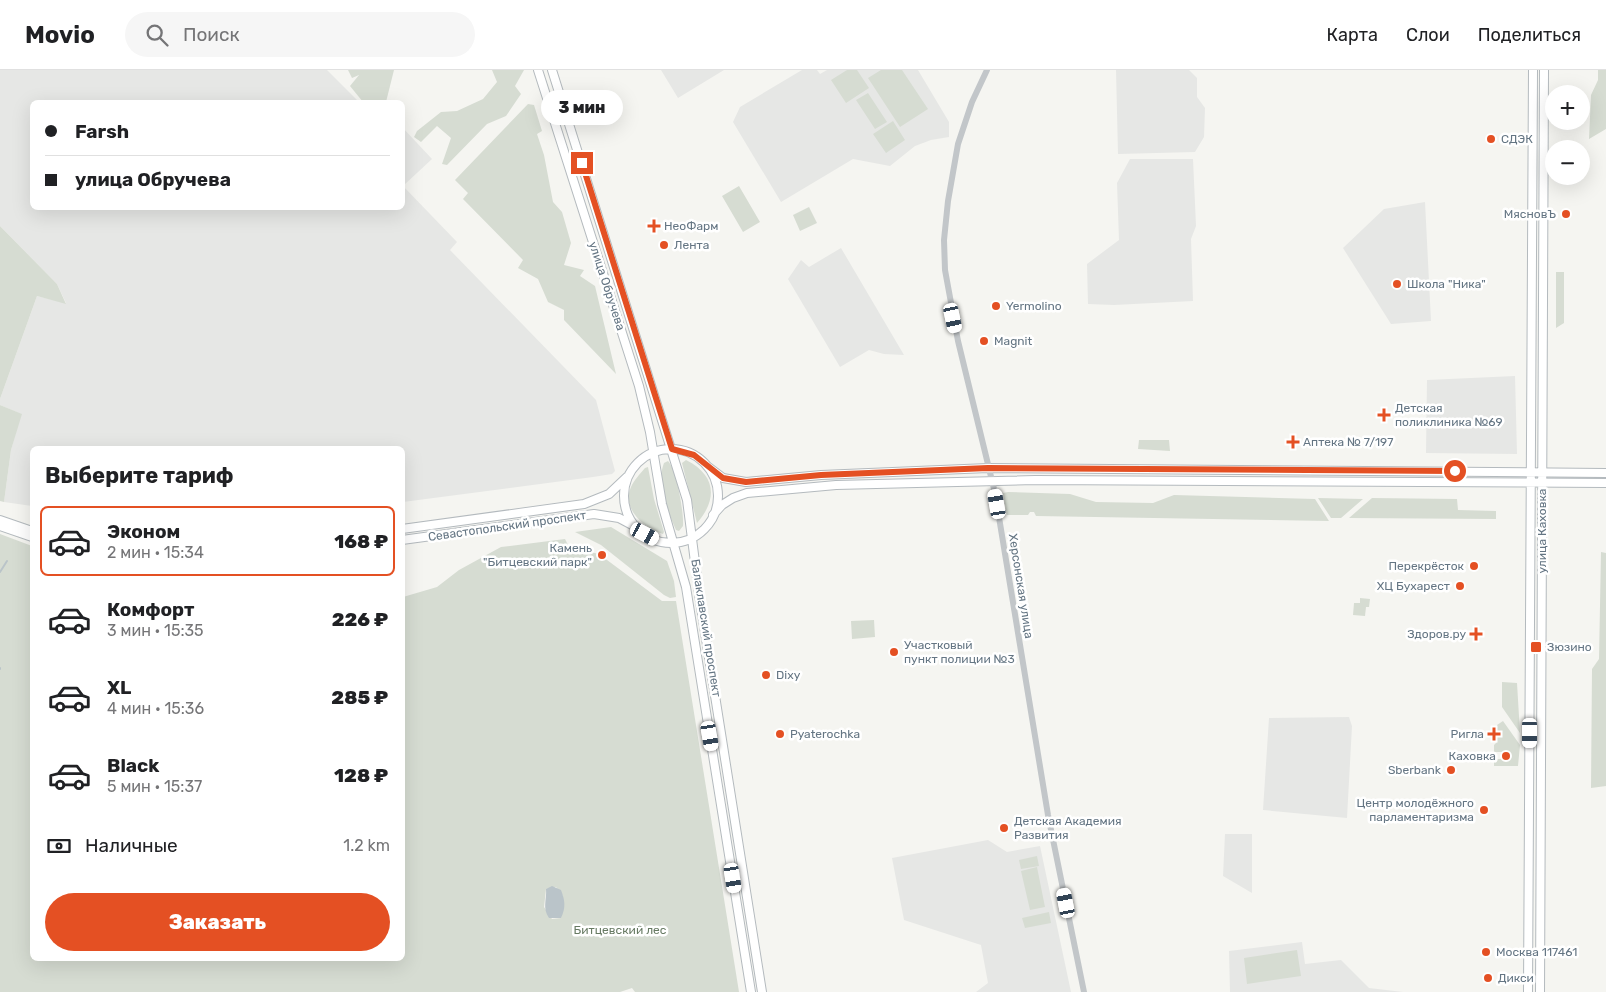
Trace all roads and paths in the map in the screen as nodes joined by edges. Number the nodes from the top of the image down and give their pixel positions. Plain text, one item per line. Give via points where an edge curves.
1 (538, 70) edge
2 (552, 70) edge
3 (988, 70) edge
4 (1533, 70) edge
5 (1544, 70) edge
6 (672, 449) junction
7 (652, 454) junction
8 (706, 466) junction
9 (988, 468) junction
10 (1530, 472) junction
11 (1542, 473) junction
12 (1606, 473) edge
13 (628, 476) junction
14 (991, 481) junction
15 (1530, 481) junction
16 (1542, 481) junction
17 (1606, 482) edge
18 (687, 500) joint
19 (662, 504) joint
20 (713, 516) junction
21 (0, 520) edge
22 (0, 526) edge
23 (405, 529) edge
24 (638, 529) junction
25 (30, 530) edge
26 (30, 536) edge
27 (692, 537) junction
28 (405, 540) edge
29 (674, 544) junction
30 (751, 992) edge
31 (762, 992) edge
32 (1084, 992) edge
33 (1528, 992) edge
34 (1540, 992) edge

1 - 7 main road, улица Обручева via 639,386
2 - 6 main road, улица Обручева
3 - 9 street, Херсонская улица via 972,102 958,144 944,249 949,299
4 - 10 main road, улица Каховка
5 - 11 main road, улица Каховка
6 - 7 main road
6 - 8 main road via 694,455
6 - 18 main road, улица Обручева
7 - 13 main road, Севастопольский проспект
7 - 19 main road, улица Обручева
8 - 9 main road via 723,478 746,482 821,475
8 - 20 main road via 719,493
9 - 10 main road
9 - 14 street, Херсонская улица
10 - 11 main road
10 - 15 main road, улица Каховка
11 - 12 main road
11 - 16 main road, улица Каховка
13 - 23 main road, Севастопольский проспект via 609,494 584,504
13 - 24 main road via 624,500 628,516
14 - 15 main road
14 - 20 main road via 836,485 765,491 733,498
14 - 32 street, Херсонская улица via 1048,815
15 - 16 main road
15 - 33 main road, улица Каховка
16 - 17 main road
16 - 34 main road, улица Каховка
18 - 27 main road, Балаклавский проспект
19 - 29 main road, Балаклавский проспект
20 - 27 main road
21 - 25 main road
22 - 26 main road
24 - 28 main road, Севастопольский проспект via 619,518 594,514
24 - 29 main road, Севастопольский проспект via 656,540
27 - 29 main road
27 - 31 main road, Балаклавский проспект
29 - 30 main road, Балаклавский проспект via 686,587

